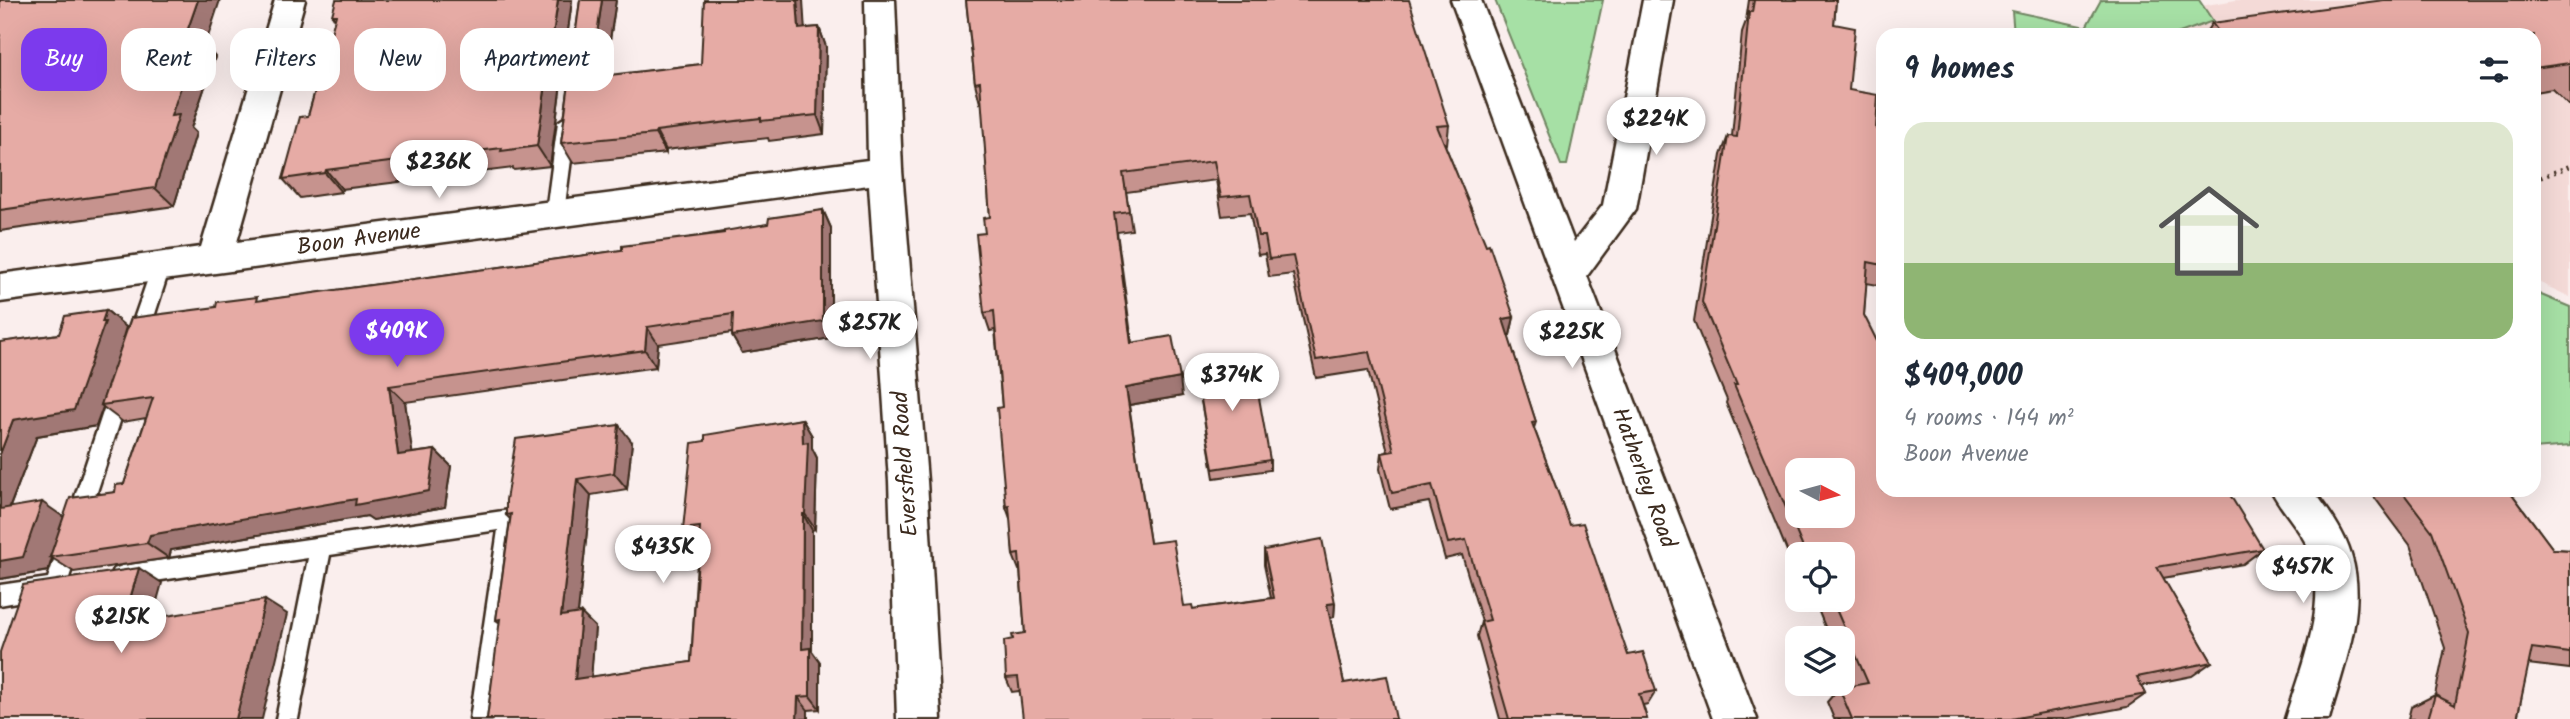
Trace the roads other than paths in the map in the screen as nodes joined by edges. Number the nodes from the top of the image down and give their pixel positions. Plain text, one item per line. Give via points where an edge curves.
1 (290, 0) edge
2 (880, 0) edge
3 (1466, 0) edge
4 (1658, 0) edge
5 (569, 110) edge
6 (885, 170) junction
7 (555, 212) junction
8 (214, 260) junction
9 (161, 267) junction
10 (1568, 275) junction
11 (0, 288) edge
12 (2295, 497) edge
13 (321, 547) junction
14 (56, 586) junction
15 (0, 595) edge
16 (287, 719) edge
17 (481, 719) edge
18 (919, 719) edge
19 (1735, 719) edge
20 (2307, 719) edge

1 - 8 street
2 - 6 street, Eversfield Road
3 - 10 street, Hatherley Road
4 - 10 street via 1619,209
5 - 7 lane
6 - 7 street, Boon Avenue
6 - 18 street, Eversfield Road via 908,481
7 - 8 street, Boon Avenue
8 - 9 street, Boon Avenue
9 - 11 street, Boon Avenue
9 - 14 lane
10 - 19 street, Hatherley Road
12 - 20 street via 2330,552 2337,586 2329,638
13 - 14 lane
13 - 16 lane
13 - 17 lane via 510,519
14 - 15 lane

